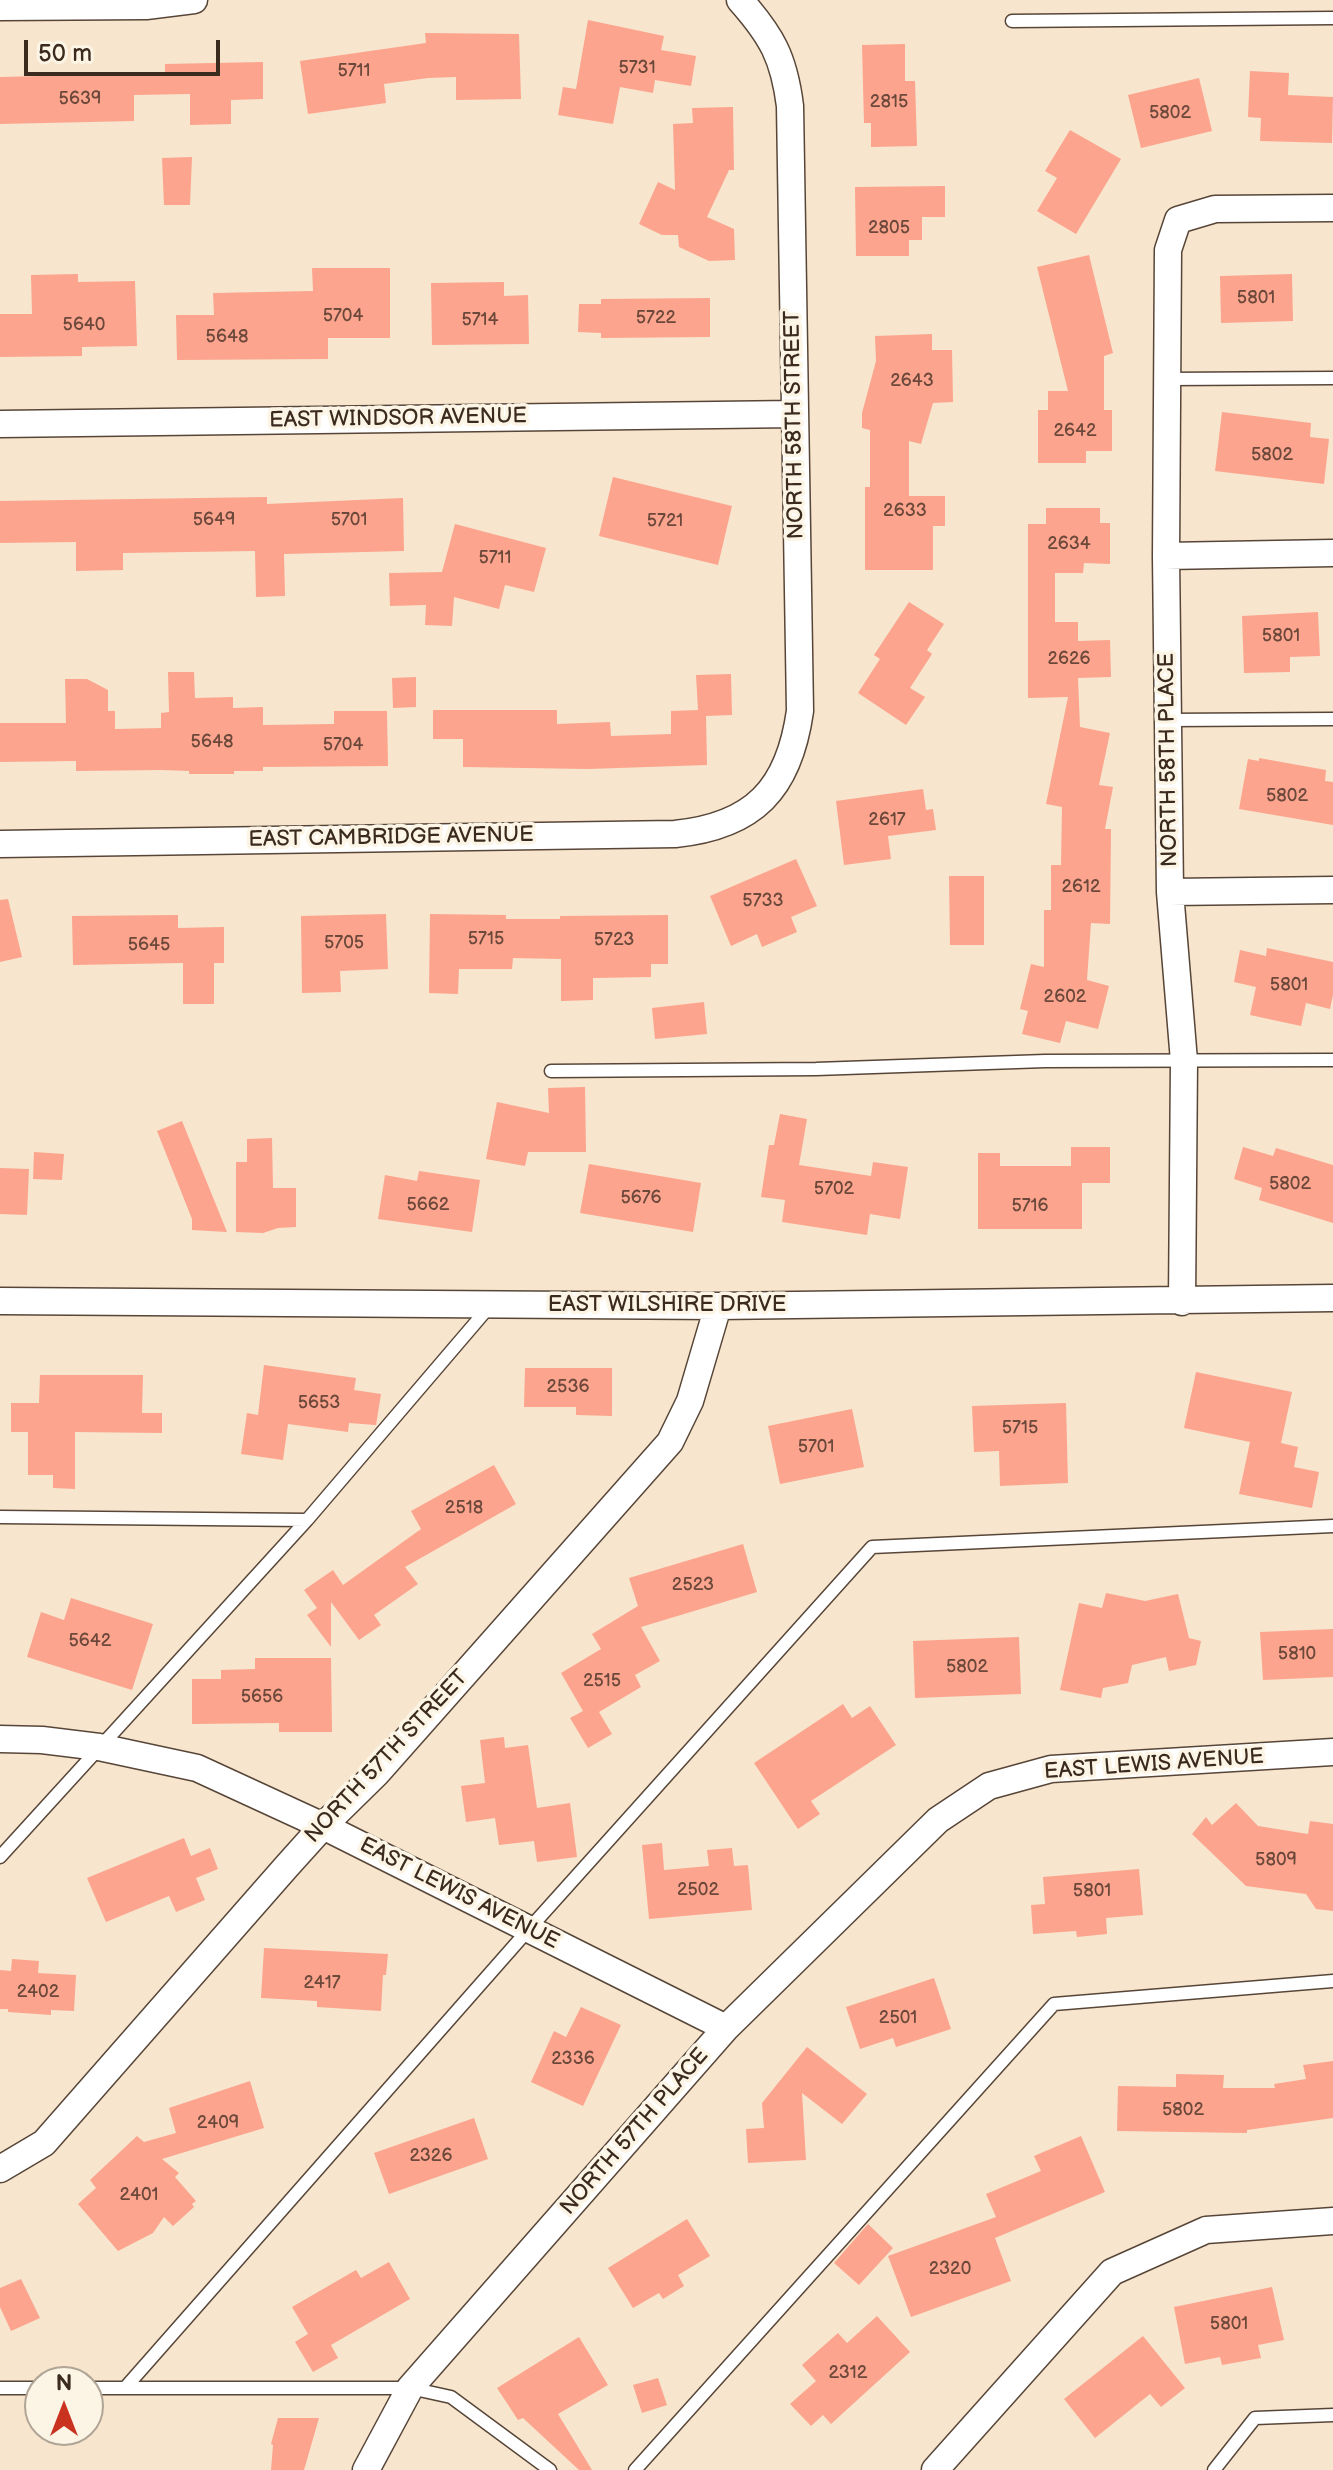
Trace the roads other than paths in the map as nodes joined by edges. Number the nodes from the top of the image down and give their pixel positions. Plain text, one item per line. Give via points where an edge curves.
1 (194, 0) edge
2 (740, 0) edge
3 (0, 7) edge
4 (1333, 18) edge
5 (1012, 21) dead end
6 (1333, 208) edge
7 (1333, 378) edge
8 (1167, 379) junction
9 (795, 414) junction
10 (0, 424) edge
11 (1333, 553) edge
12 (1166, 556) junction
13 (1333, 719) edge
14 (1168, 720) junction
15 (771, 792) joint
16 (0, 844) edge
17 (1333, 890) edge
18 (1170, 892) junction
19 (1333, 1060) edge
20 (1184, 1061) junction
21 (551, 1071) dead end
22 (1333, 1298) edge
23 (0, 1301) edge
24 (1182, 1302) junction
25 (491, 1304) junction
26 (718, 1306) junction
27 (0, 1517) edge
28 (307, 1520) junction
29 (1333, 1526) edge
30 (0, 1739) edge
31 (99, 1747) junction
32 (1333, 1752) edge
33 (938, 1820) joint
34 (323, 1826) junction
35 (0, 1857) edge
36 (529, 1929) junction
37 (1333, 1981) edge
38 (726, 2028) junction
39 (0, 2169) edge
40 (1333, 2221) edge
41 (0, 2388) edge
42 (24, 2388) edge
43 (104, 2388) edge
44 (125, 2388) junction
45 (410, 2388) junction
46 (1333, 2415) edge
47 (366, 2470) edge
48 (550, 2470) edge
49 (635, 2470) edge
50 (935, 2470) edge
51 (1214, 2470) edge

1 - 3 street via 146,6
2 - 9 street, NORTH 58TH STREET via 760,22 786,73
4 - 5 lane
6 - 8 street, NORTH 58TH PLACE via 1215,209 1178,220 1168,250
7 - 8 lane
8 - 12 street, NORTH 58TH PLACE
9 - 10 street, EAST WINDSOR AVENUE
9 - 15 street, NORTH 58TH STREET via 800,711 795,743
11 - 12 street
12 - 14 street, NORTH 58TH PLACE
13 - 14 lane
14 - 18 street, NORTH 58TH PLACE
15 - 16 street, EAST CAMBRIDGE AVENUE via 745,814 705,831 675,834
17 - 18 street
18 - 20 street, NORTH 58TH PLACE
19 - 20 lane
20 - 21 lane
20 - 24 street, NORTH 58TH PLACE
22 - 24 street, EAST WILSHIRE DRIVE
23 - 25 street, EAST WILSHIRE DRIVE
24 - 26 street, EAST WILSHIRE DRIVE
25 - 26 street, EAST WILSHIRE DRIVE
25 - 28 lane
26 - 34 street, NORTH 57TH STREET via 690,1401 670,1442 377,1773
27 - 28 lane
28 - 31 lane
29 - 36 lane via 872,1547
30 - 31 street, EAST LEWIS AVENUE
31 - 34 street, EAST LEWIS AVENUE via 197,1768
31 - 35 lane
32 - 33 street, EAST LEWIS AVENUE via 1051,1769 989,1786
33 - 38 street, NORTH 57TH PLACE
34 - 36 street, EAST LEWIS AVENUE
34 - 39 street, NORTH 57TH STREET via 44,2143
36 - 38 street, EAST LEWIS AVENUE
36 - 44 lane
37 - 49 lane via 1054,2004
38 - 45 street, NORTH 57TH PLACE
40 - 50 street via 1206,2230 1112,2272
41 - 42 lane
43 - 44 lane
44 - 45 lane
45 - 47 street, NORTH 57TH PLACE
45 - 48 lane via 451,2397
46 - 51 lane via 1255,2418

